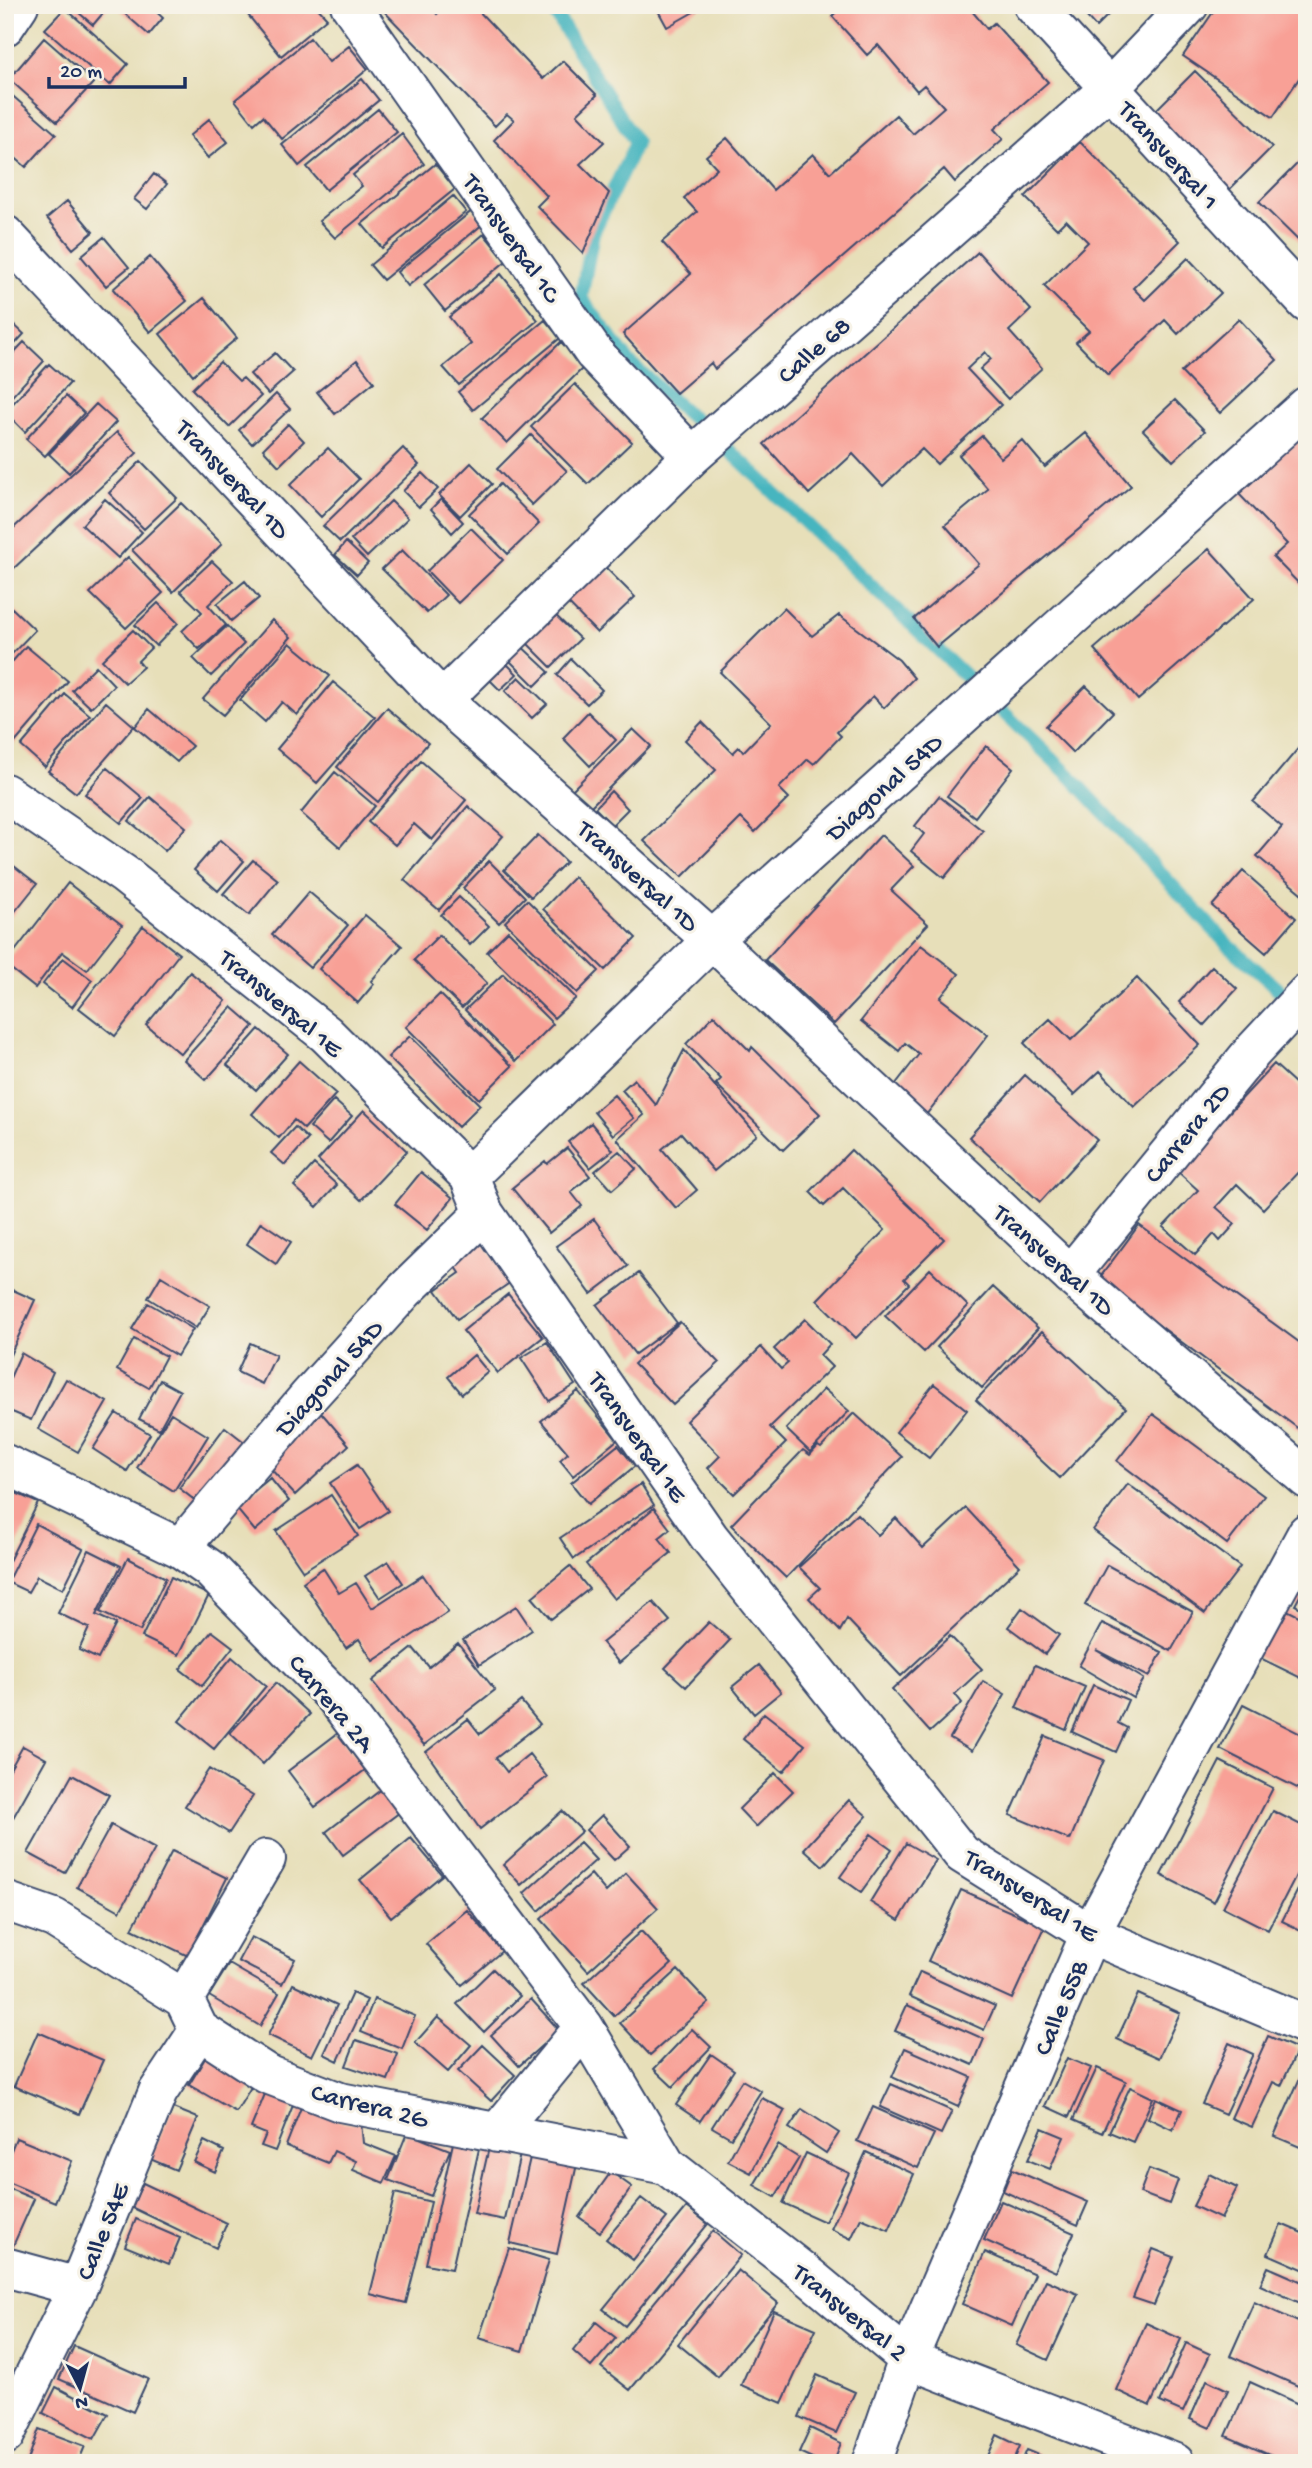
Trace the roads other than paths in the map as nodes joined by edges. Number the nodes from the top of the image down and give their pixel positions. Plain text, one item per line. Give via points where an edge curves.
1 (19, 5) edge
2 (350, 5) edge
3 (1033, 5) edge
4 (1189, 5) edge
5 (5, 26) edge
6 (1110, 88) junction
7 (5, 235) edge
8 (1307, 303) edge
9 (1307, 406) edge
10 (698, 450) junction
11 (442, 700) junction
12 (5, 793) edge
13 (712, 940) junction
14 (1307, 993) edge
15 (468, 1176) junction
16 (484, 1213) junction
17 (1070, 1275) junction
18 (5, 1464) edge
19 (1307, 1479) edge
20 (1307, 1533) edge
21 (180, 1548) junction
22 (266, 1859) dead end
23 (5, 1901) edge
24 (1090, 1934) junction
25 (192, 2014) junction
26 (1307, 2025) edge
27 (584, 2027) junction
28 (497, 2133) junction
29 (666, 2165) junction
30 (5, 2267) edge
31 (78, 2287) junction
32 (908, 2359) junction
33 (5, 2435) edge
34 (872, 2463) edge
35 (1175, 2463) edge

1 - 5 street
2 - 10 street, Transversal 1C via 594,353
3 - 6 street, Transversal 1
4 - 6 street, Calle 68
6 - 8 street, Transversal 1
6 - 10 street, Calle 68
7 - 11 street, Transversal 1D
9 - 13 street, Diagonal 54D
10 - 11 street, Calle 68
11 - 13 street, Transversal 1D
12 - 15 street, Transversal 1E via 125,875 326,1034
13 - 15 street, Diagonal 54D
13 - 17 street, Transversal 1D
14 - 17 street, Carrera 2D via 1252,1052
15 - 16 street, Transversal 1E
16 - 21 street, Diagonal 54D via 307,1397
16 - 24 street, Transversal 1E via 709,1537 962,1854
17 - 19 street, Transversal 1D
18 - 21 street, Carrera 2A
20 - 24 street, Calle 55B
21 - 27 street, Carrera 2A via 210,1569 335,1697
22 - 25 street, Calle 54E
23 - 25 street, Carrera 2G via 54,1918
24 - 26 street, Transversal 1E
24 - 32 street, Calle 55B
25 - 28 street, Carrera 2G via 267,2074 341,2102
25 - 31 street, Calle 54E
27 - 28 street
27 - 29 street, Carrera 2A
28 - 29 street, Carrera 2G
29 - 32 street, Transversal 2
30 - 31 street
31 - 33 street, Calle 54E
32 - 34 street, Calle 55B
32 - 35 street, Transversal 2

